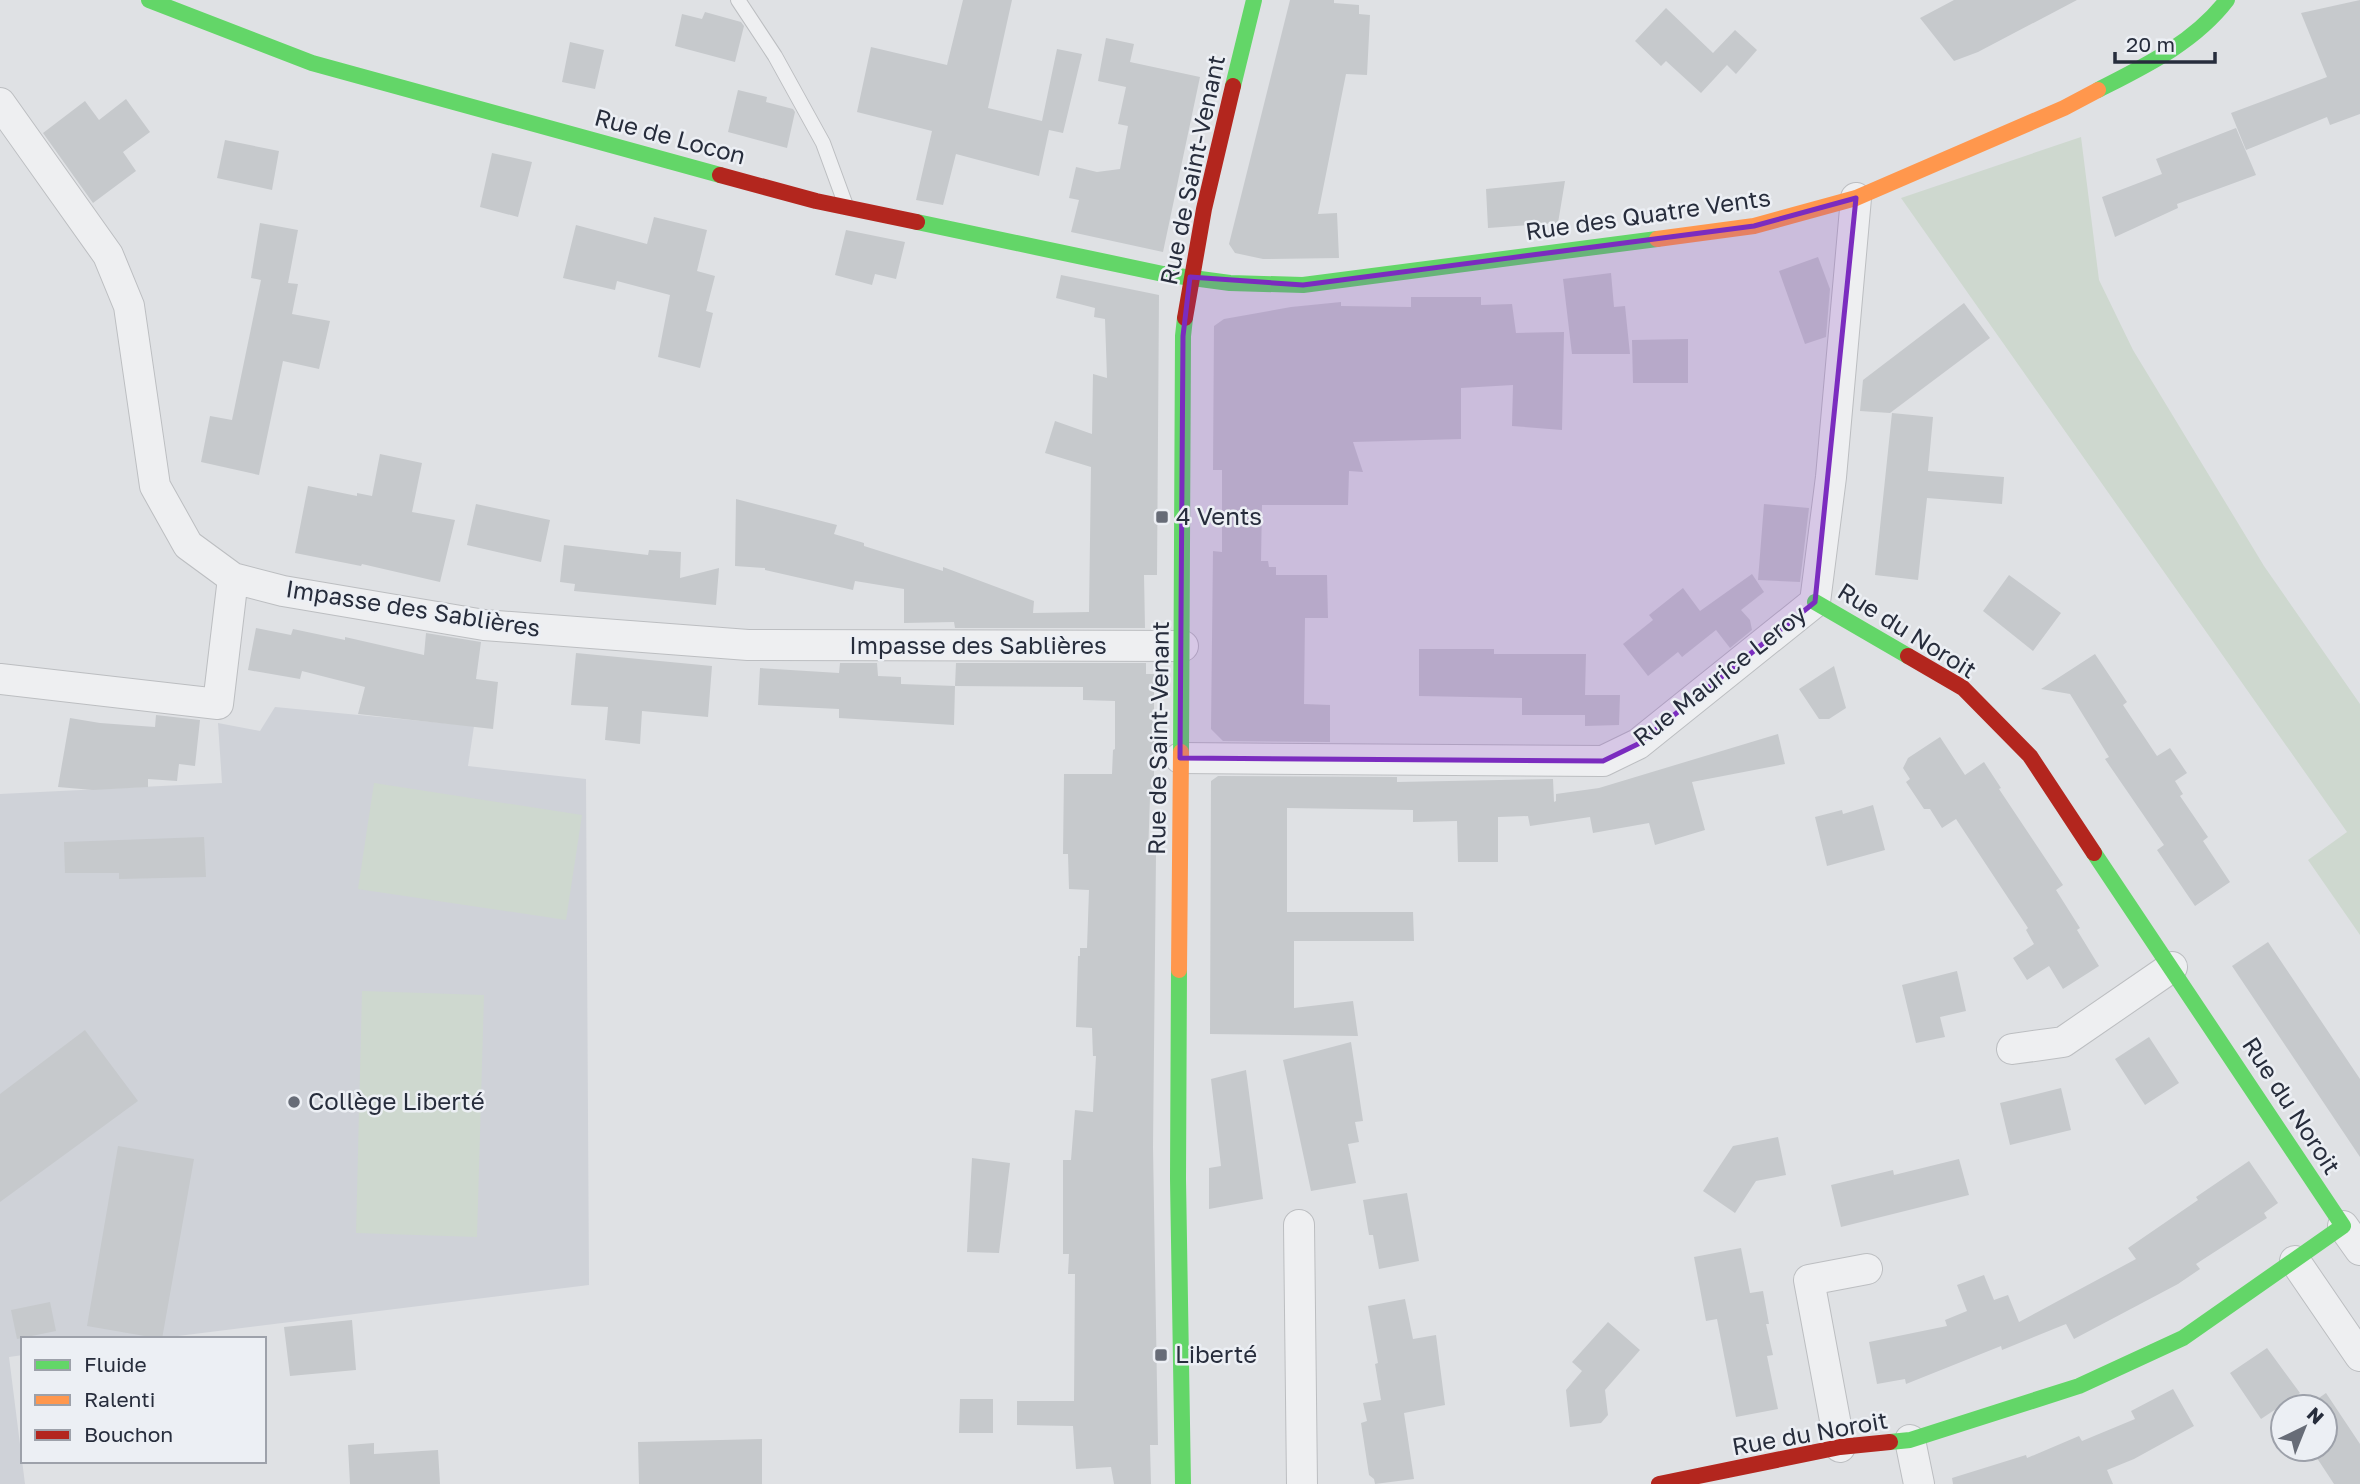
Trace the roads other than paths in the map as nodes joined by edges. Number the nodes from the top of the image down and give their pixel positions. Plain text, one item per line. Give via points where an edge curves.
1 (149, 0) edge
2 (738, 0) edge
3 (1254, 0) edge
4 (2227, 0) edge
5 (0, 103) edge
6 (1870, 193) junction
7 (847, 207) junction
8 (1190, 277) junction
9 (233, 578) junction
10 (1815, 602) junction
11 (1183, 646) junction
12 (0, 678) edge
13 (1180, 758) junction
14 (2172, 967) junction
15 (2012, 1049) dead end
16 (1299, 1225) dead end
17 (2343, 1226) junction
18 (2360, 1251) edge
19 (2295, 1261) junction
20 (1867, 1269) dead end
21 (2358, 1348) edge
22 (1910, 1440) junction
23 (1840, 1447) junction
24 (1183, 1484) edge
25 (1302, 1484) edge
26 (1659, 1484) edge
27 (1919, 1484) edge

1 - 7 street, Rue de Locon via 313,63
2 - 7 lane via 823,143
3 - 8 street, Rue de Saint-Venant
4 - 6 street, Rue des Quatre Vents via 2214,17 2169,53 2064,108
5 - 9 street, Impasse des Sablières via 108,255 129,306 155,486 188,545
6 - 8 street, Rue des Quatre Vents via 1754,226 1303,285
6 - 10 street, Rue Maurice Leroy
7 - 8 street, Rue de Locon
8 - 11 street, Rue de Saint-Venant via 1183,336
9 - 11 street, Impasse des Sablières via 484,625 748,645
9 - 12 street via 218,704
10 - 13 street, Rue Maurice Leroy via 1638,744 1603,761
10 - 14 street, Rue du Noroit via 1963,688 2030,755
11 - 13 street, Rue de Saint-Venant
13 - 24 street, Rue de Saint-Venant via 1178,1180
14 - 15 street via 2063,1042
14 - 17 street, Rue du Noroit
16 - 25 street
17 - 18 street
17 - 19 street, Rue du Noroit
19 - 21 street
19 - 22 street, Rue du Noroit via 2160,1349 2078,1386
20 - 23 street via 1809,1280
22 - 23 street, Rue du Noroit
22 - 27 street
23 - 26 street, Rue du Noroit

